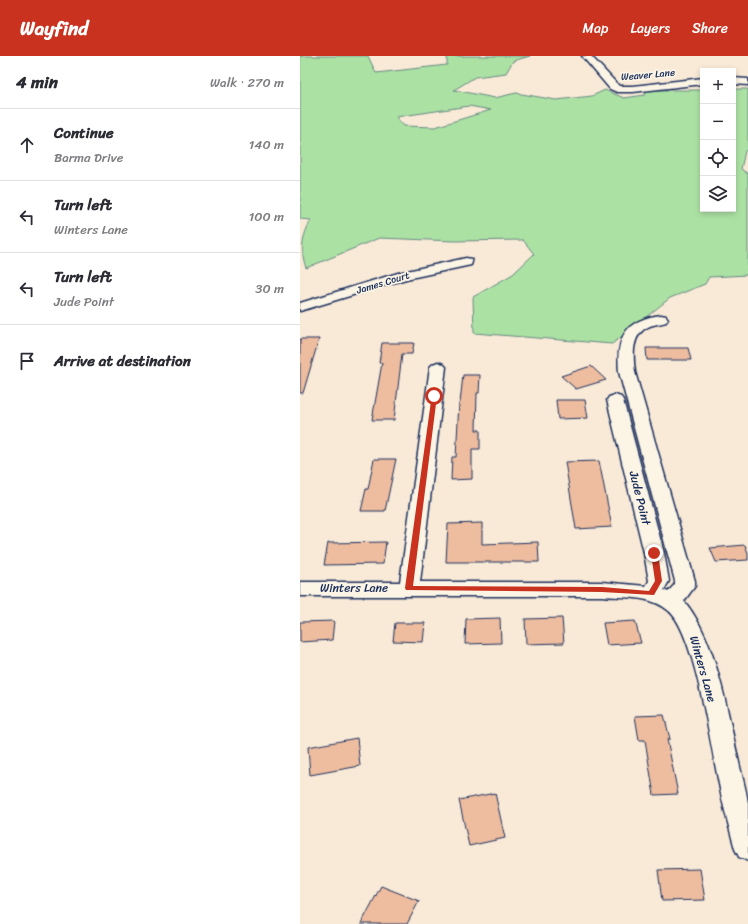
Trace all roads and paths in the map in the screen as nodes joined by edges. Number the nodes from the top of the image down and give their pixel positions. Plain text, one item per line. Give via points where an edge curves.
1 (586, 56) edge
2 (700, 81) edge
3 (736, 81) edge
4 (748, 82) edge
5 (466, 262) dead end
6 (300, 307) edge
7 (661, 318) dead end
8 (438, 367) dead end
9 (616, 400) dead end
10 (409, 588) junction
11 (300, 589) edge
12 (651, 594) junction
13 (671, 602) junction
14 (748, 849) edge

1 - 2 street, Weaver Lane via 604,74 613,88 617,89
3 - 4 street
5 - 6 street, James Court via 403,276
7 - 13 street via 645,321 633,332 627,342 625,357 685,581 685,586
8 - 10 street
9 - 12 street, Jude Point via 654,553 659,581
10 - 11 street, Winters Lane
10 - 12 street, Winters Lane via 602,589
12 - 13 street, Winters Lane
13 - 14 street, Winters Lane via 688,620 704,662 732,790

